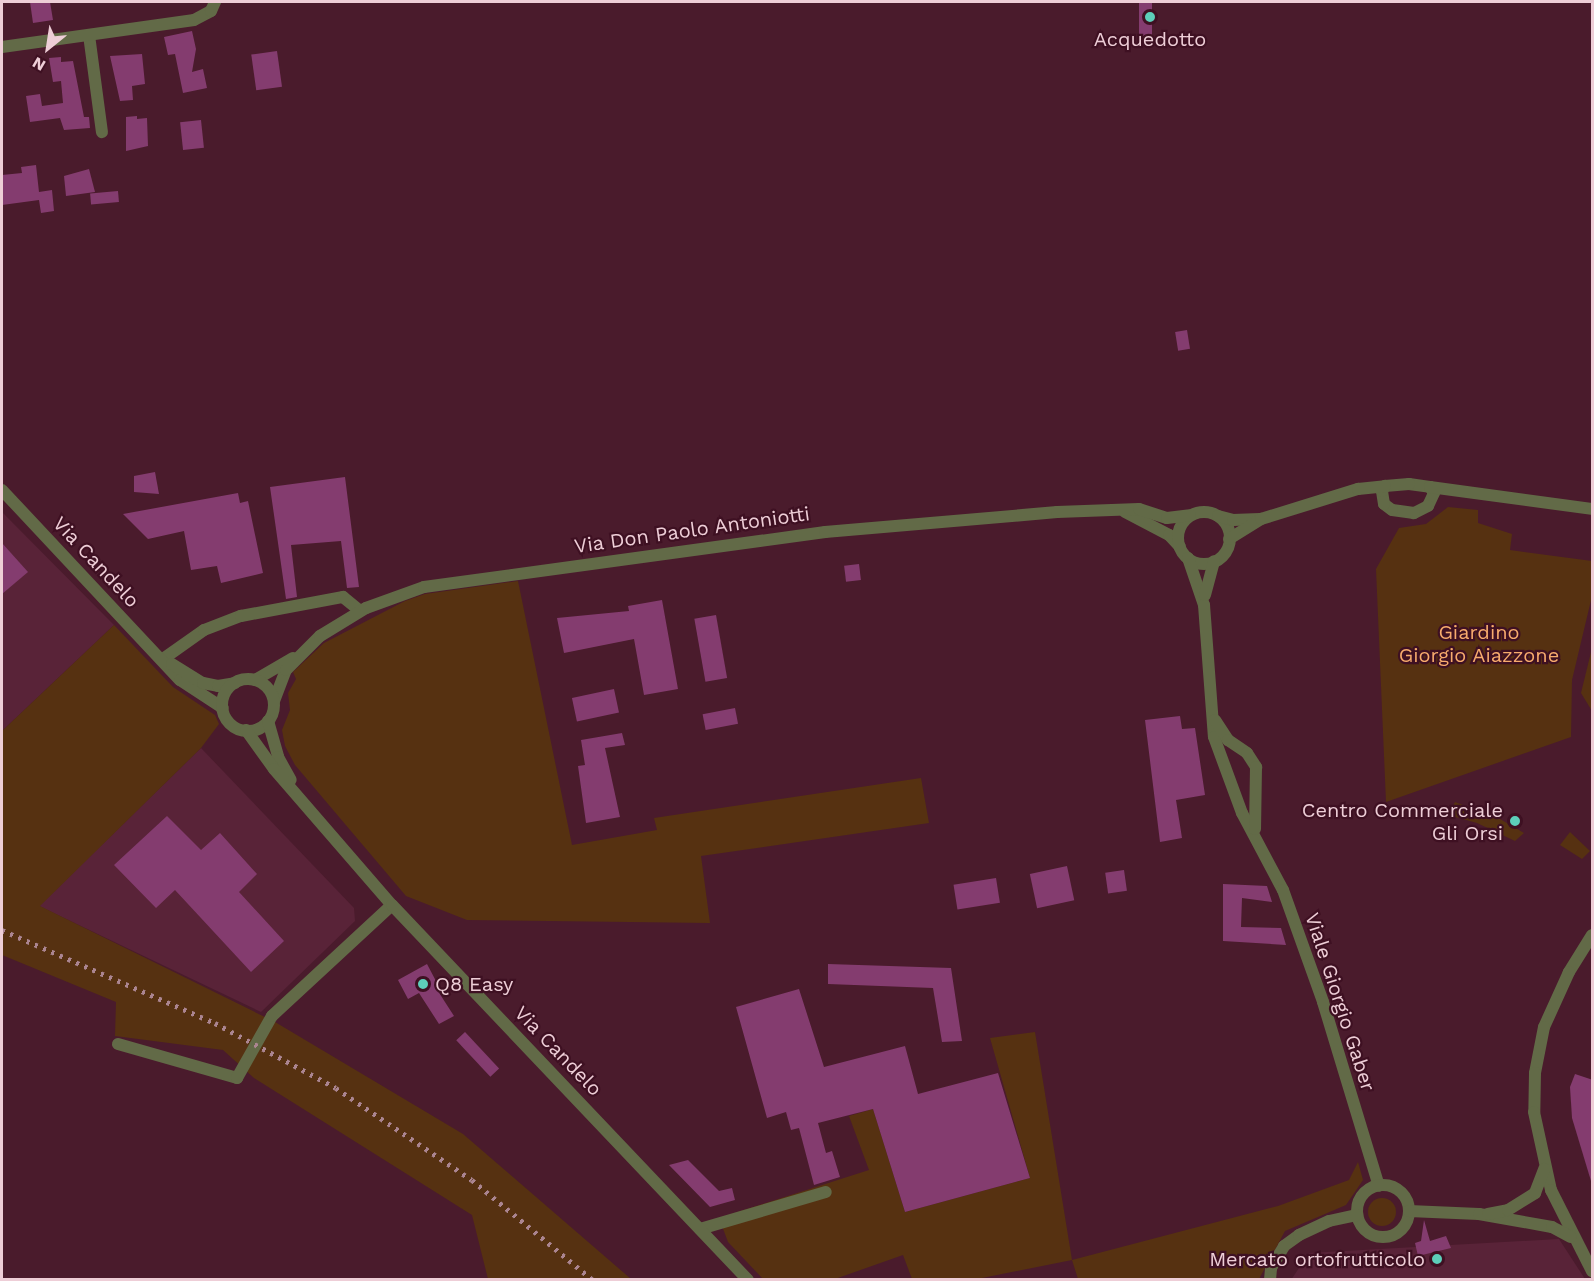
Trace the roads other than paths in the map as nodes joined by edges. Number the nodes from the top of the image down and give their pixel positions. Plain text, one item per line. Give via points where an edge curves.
1 (213, 6) edge
2 (89, 35) junction
3 (2, 47) edge
4 (102, 132) dead end
5 (1385, 486) junction
6 (1430, 487) junction
7 (2, 490) edge
8 (1344, 495) junction
9 (1485, 495) junction
10 (1384, 504) junction
11 (1428, 506) junction
12 (1593, 508) edge
13 (1115, 509) junction
14 (1191, 515) junction
15 (1217, 516) junction
16 (1262, 519) junction
17 (1229, 539) junction
18 (1180, 547) junction
19 (1188, 558) junction
20 (1214, 561) junction
21 (357, 594) dead end
22 (343, 597) junction
23 (1204, 606) junction
24 (360, 611) junction
25 (295, 658) junction
26 (163, 659) junction
27 (255, 680) junction
28 (235, 683) junction
29 (274, 701) junction
30 (223, 708) junction
31 (1211, 713) junction
32 (268, 721) junction
33 (246, 730) junction
34 (297, 792) junction
35 (1256, 833) junction
36 (392, 905) junction
37 (1593, 935) edge
38 (118, 1044) dead end
39 (1545, 1165) junction
40 (1378, 1185) junction
41 (826, 1192) dead end
42 (1409, 1211) junction
43 (1357, 1215) junction
44 (1479, 1215) junction
45 (700, 1229) junction
46 (1574, 1239) junction
47 (1593, 1270) edge
48 (748, 1280) edge
49 (1270, 1280) edge

1 - 2 street via 194,21
2 - 3 street
2 - 4 street
5 - 6 street
5 - 8 street
5 - 10 street
6 - 9 street
6 - 11 street via 1434,493
7 - 26 street, Via Candelo
8 - 10 street via 1375,498
8 - 16 street
9 - 11 street via 1446,496
9 - 12 street
10 - 11 street via 1392,510 1414,513
13 - 14 street, Via Don Paolo Antoniotti via 1139,509 1167,518
13 - 18 street, Via Don Paolo Antoniotti via 1162,531
13 - 24 street, Via Don Paolo Antoniotti via 825,532 566,566 424,587
14 - 15 street via 1204,512
14 - 18 street via 1181,526
15 - 16 street
15 - 17 street via 1227,525
16 - 17 street
17 - 20 street via 1225,552
18 - 19 street
19 - 20 street via 1201,563
19 - 23 street, Viale Giorgio Gaber
20 - 23 street, Viale Giorgio Gaber
21 - 22 street
22 - 24 street
22 - 26 street via 241,616 204,630
23 - 31 street, Viale Giorgio Gaber
24 - 25 street, Via Don Paolo Antoniotti
25 - 27 street, Via Don Paolo Antoniotti
25 - 29 street, Via Don Paolo Antoniotti
26 - 28 street, Via Candelo via 203,682
26 - 30 street, Via Candelo via 180,680
27 - 28 street
27 - 29 street via 268,688
28 - 30 street via 225,693
29 - 32 street
30 - 33 street via 233,726
31 - 35 street, Viale Giorgio Gaber via 1223,766 1242,813
31 - 35 street, Viale Giorgio Gaber via 1220,730 1247,753 1256,767
32 - 33 street
32 - 34 street, Via Candelo via 278,757
33 - 34 street, Via Candelo
34 - 36 street, Via Candelo
35 - 40 street, Viale Giorgio Gaber via 1283,890 1323,1002
36 - 38 street via 272,1016 237,1078
36 - 45 street, Via Candelo
37 - 39 street via 1553,1004 1539,1050 1534,1112
39 - 44 street via 1535,1193 1508,1210
39 - 46 street via 1551,1190
40 - 42 street via 1396,1189
40 - 43 street via 1360,1199
41 - 45 street
42 - 43 street via 1404,1227 1381,1237 1365,1230
42 - 44 street
43 - 49 street via 1329,1221 1299,1234 1284,1246 1271,1268
44 - 46 street via 1552,1227
45 - 48 street, Via Candelo
46 - 47 street

